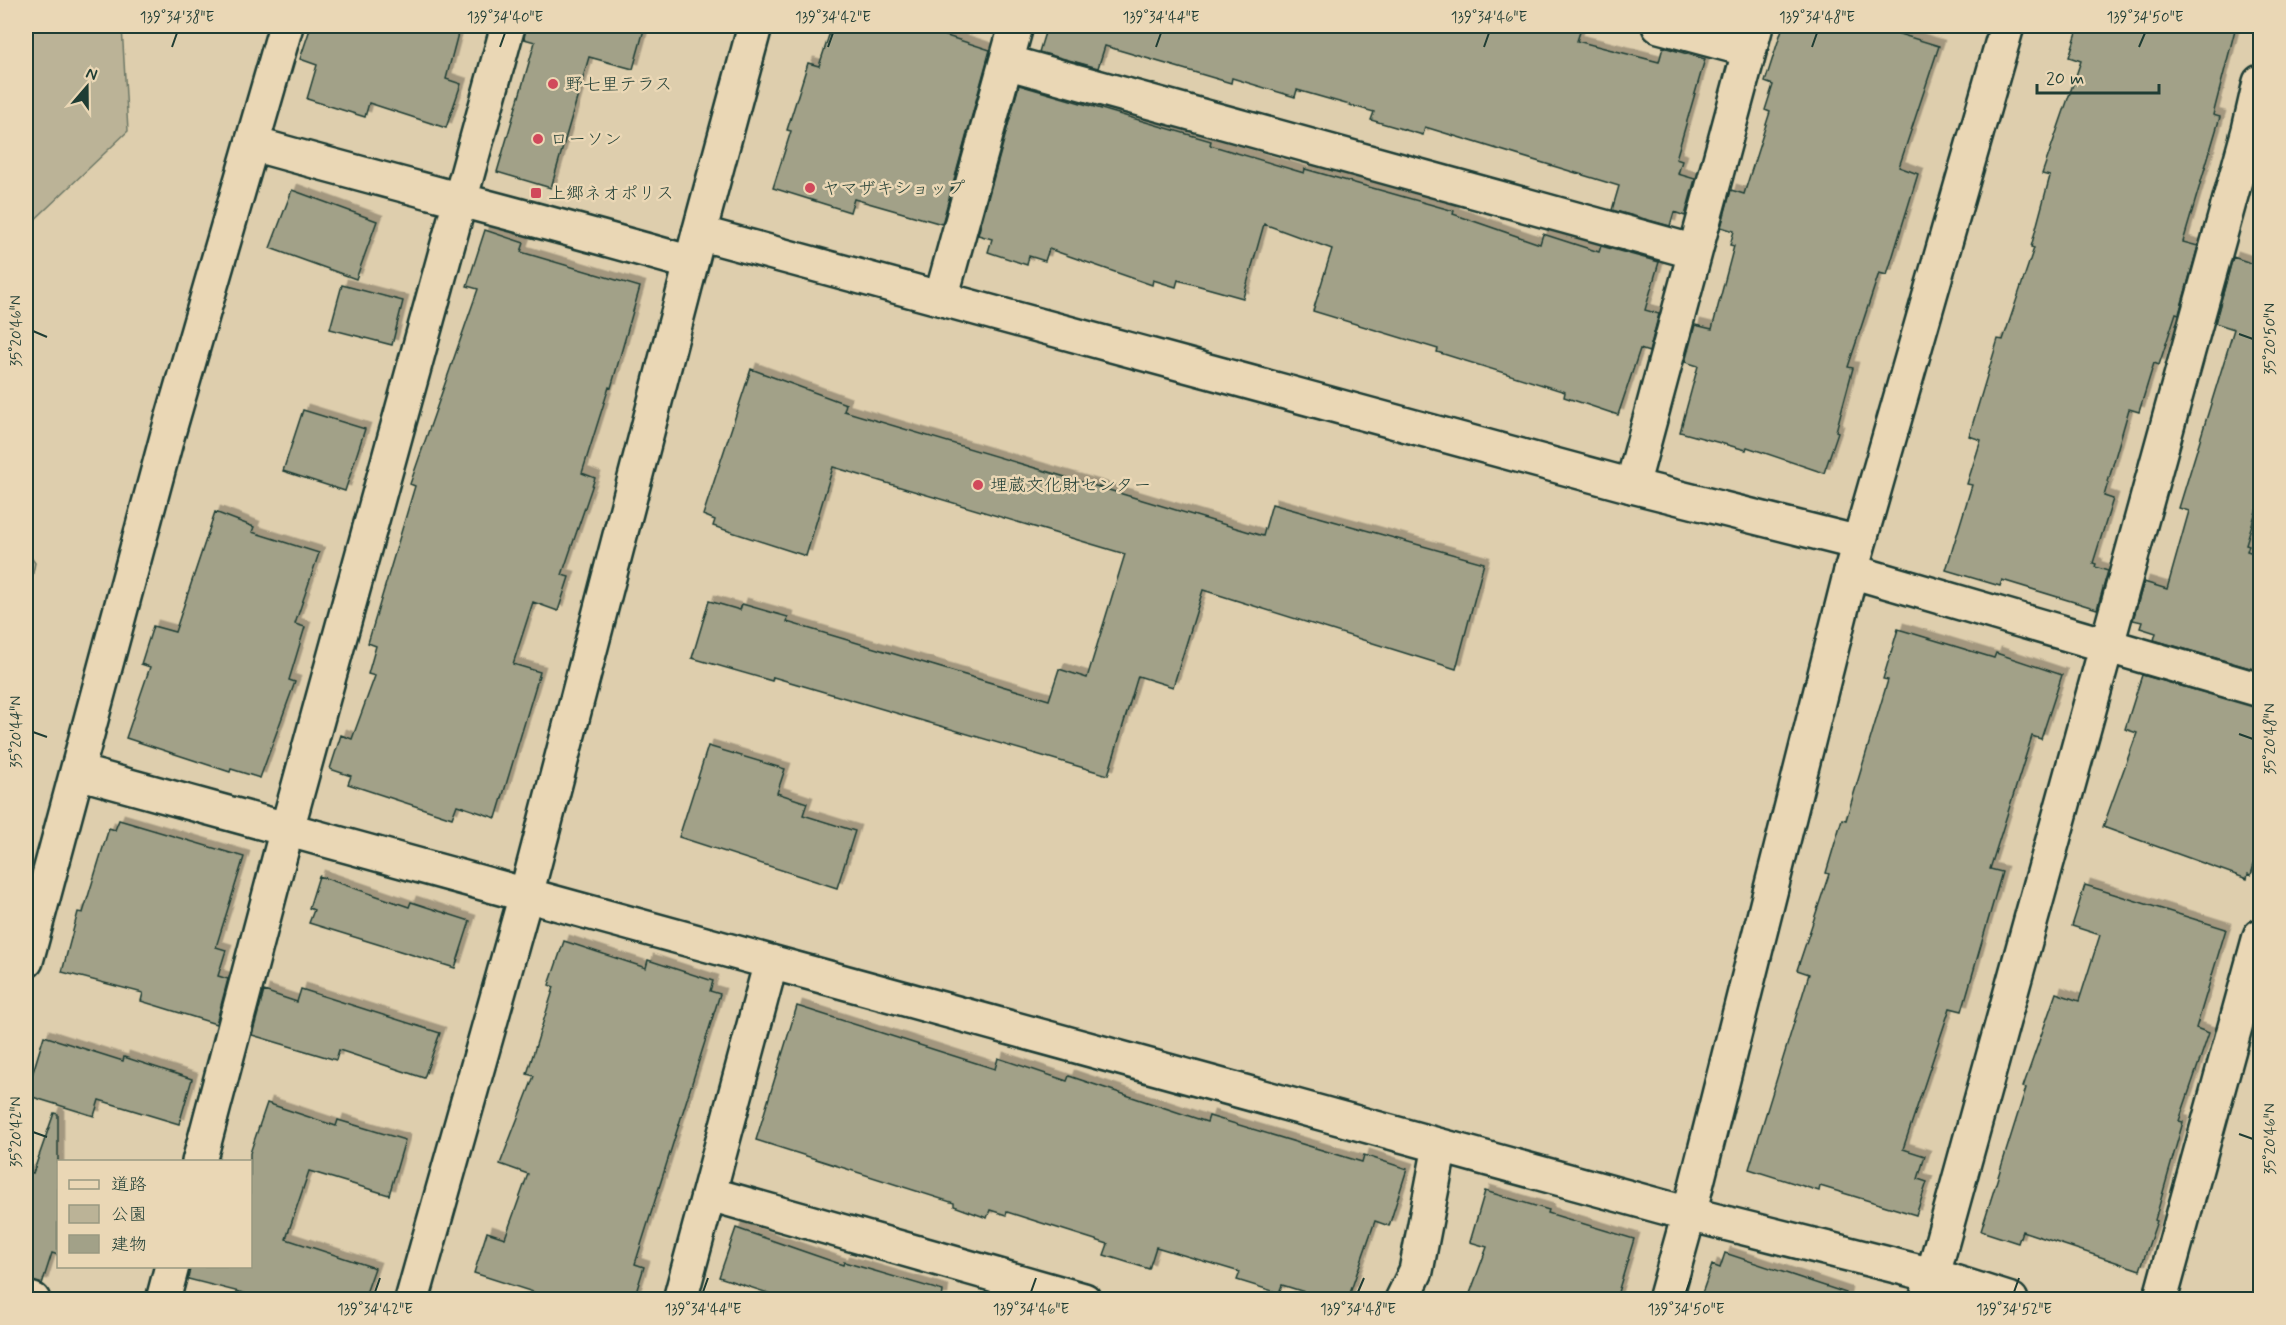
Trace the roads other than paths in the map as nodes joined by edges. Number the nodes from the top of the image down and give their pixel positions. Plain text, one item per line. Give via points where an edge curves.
1 (286, 26) edge
2 (508, 26) edge
3 (755, 26) edge
4 (1016, 26) edge
5 (1659, 26) edge
6 (2007, 26) edge
7 (1752, 38) edge
8 (1006, 62) junction
9 (2260, 82) edge
10 (2255, 131) edge
11 (253, 144) junction
12 (460, 202) junction
13 (695, 248) junction
14 (1695, 252) junction
15 (941, 298) junction
16 (1632, 486) junction
17 (1855, 557) junction
18 (2106, 645) junction
19 (2260, 690) edge
20 (78, 772) junction
21 (287, 829) junction
22 (526, 895) junction
23 (2260, 936) edge
24 (26, 960) edge
25 (771, 962) junction
26 (1440, 1146) junction
27 (199, 1160) edge
28 (710, 1194) junction
29 (1689, 1214) junction
30 (171, 1268) edge
31 (1929, 1287) edge
32 (26, 1298) edge
33 (33, 1299) edge
34 (163, 1299) edge
35 (412, 1299) edge
36 (680, 1299) edge
37 (1084, 1299) edge
38 (1402, 1299) edge
39 (1665, 1299) edge
40 (2011, 1299) edge
41 (2160, 1299) edge

1 - 11 street
2 - 12 street
3 - 13 street
4 - 8 street
5 - 7 street
6 - 17 street
7 - 14 street
8 - 14 street
8 - 15 street
9 - 10 street
10 - 18 street
11 - 12 street
11 - 20 street via 167,436
12 - 13 street via 564,226
12 - 21 street
13 - 15 street
13 - 22 street
14 - 16 street
15 - 16 street
16 - 17 street
17 - 18 street
17 - 29 street
18 - 19 street
18 - 31 street
20 - 21 street
20 - 24 street
21 - 22 street
21 - 27 street
22 - 25 street
22 - 35 street
23 - 41 street
25 - 26 street
25 - 28 street
26 - 29 street
26 - 38 street via 1416,1270
28 - 36 street
28 - 37 street
29 - 31 street
29 - 39 street
30 - 34 street
31 - 40 street
32 - 33 street

